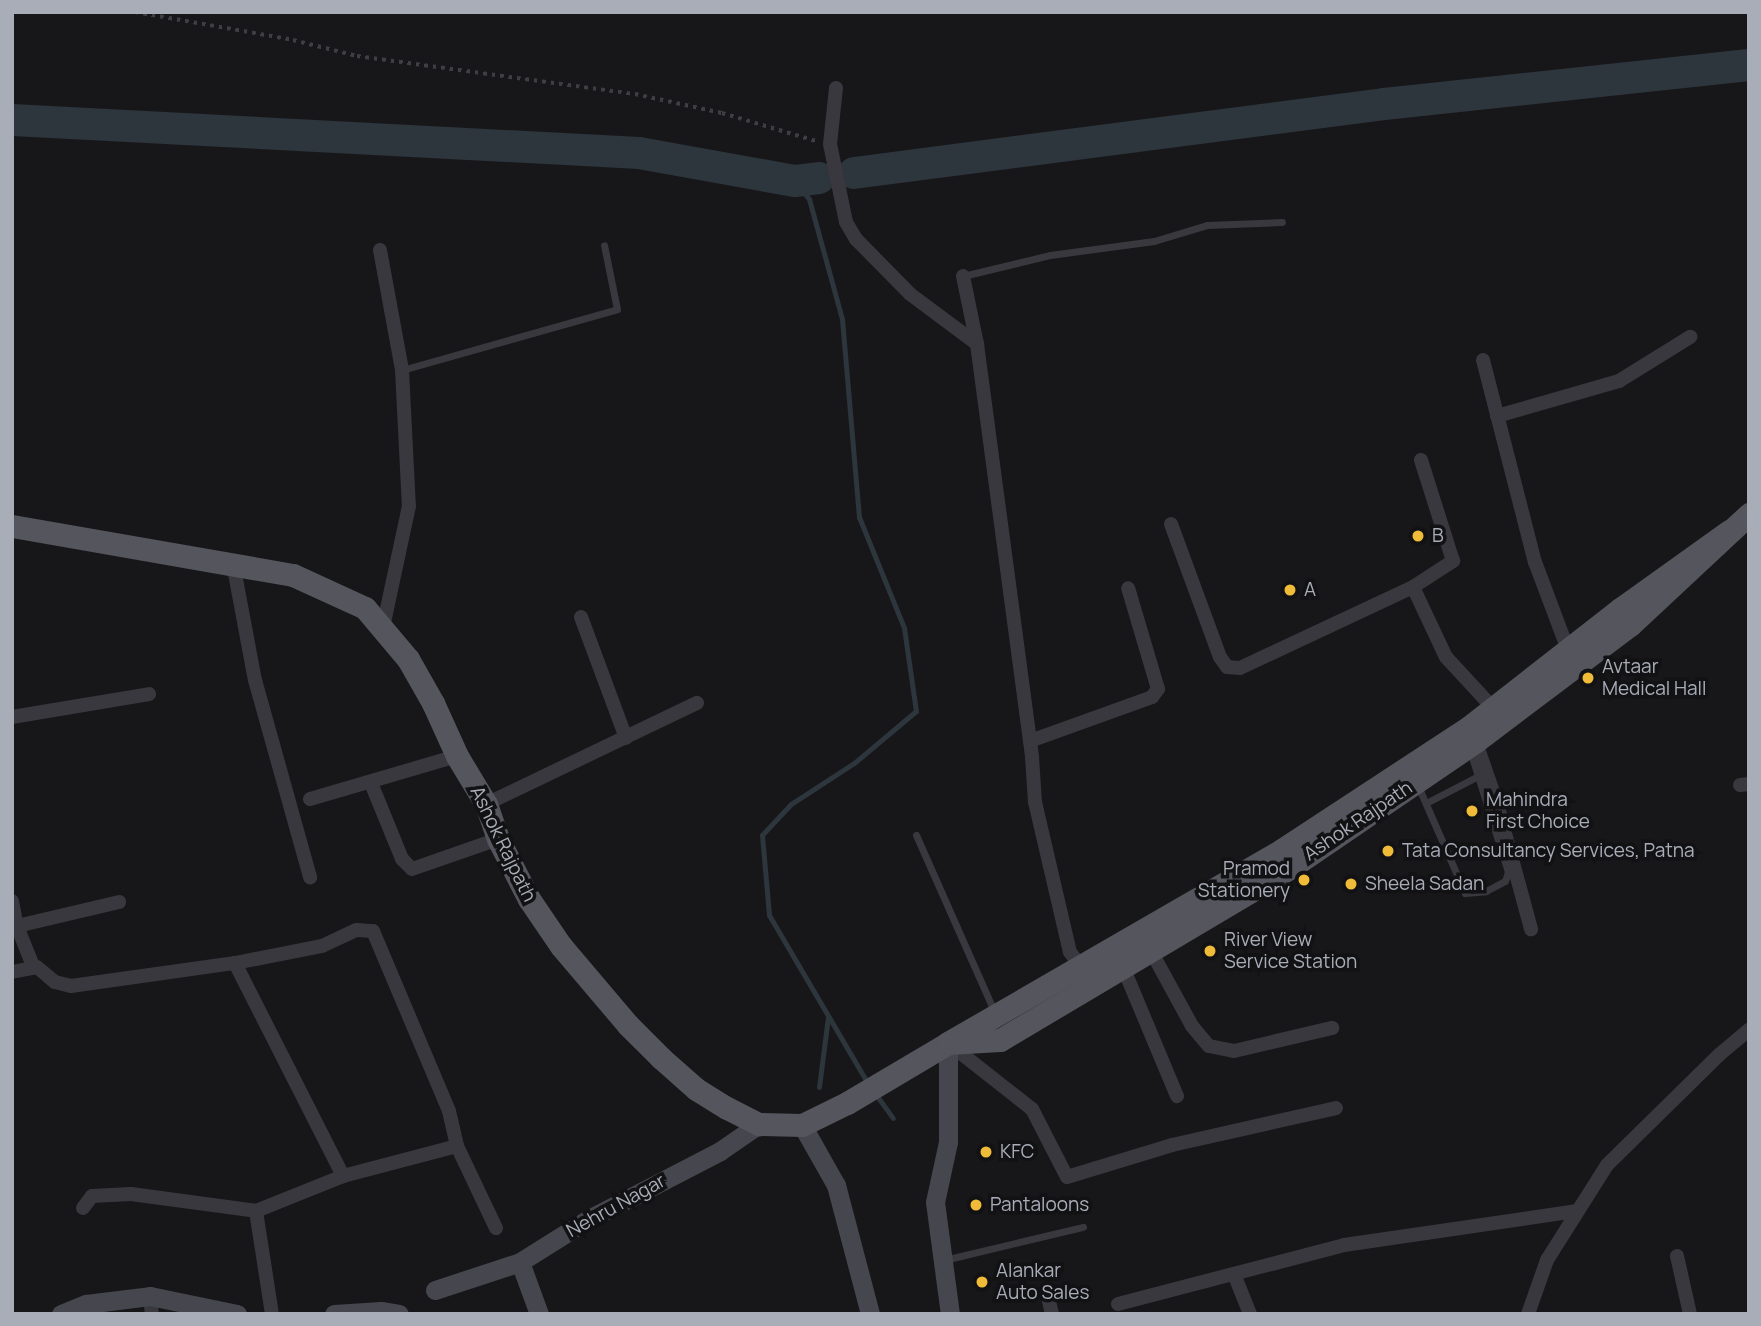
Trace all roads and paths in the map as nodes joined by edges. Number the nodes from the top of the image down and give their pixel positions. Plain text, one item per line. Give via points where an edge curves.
1 (135, 12) edge
2 (836, 88) dead end
3 (817, 142) dead end
4 (1282, 222) dead end
5 (604, 245) dead end
6 (380, 250) dead end
7 (963, 276) joint
8 (1690, 337) dead end
9 (977, 344) junction
10 (1483, 360) dead end
11 (402, 370) junction
12 (1497, 416) junction
13 (1421, 460) dead end
14 (1749, 514) edge
15 (1171, 524) dead end
16 (12, 526) edge
17 (233, 563) junction
18 (1413, 587) junction
19 (1128, 588) dead end
20 (581, 617) dead end
21 (383, 627) junction
22 (1572, 659) junction
23 (149, 694) dead end
24 (697, 703) dead end
25 (1493, 708) junction
26 (12, 717) edge
27 (626, 738) junction
28 (1471, 738) junction
29 (1030, 741) junction
30 (457, 756) junction
31 (1478, 776) junction
32 (1416, 782) junction
33 (371, 783) junction
34 (310, 799) dead end
35 (1426, 803) junction
36 (486, 804) junction
37 (916, 835) dead end
38 (498, 838) junction
39 (310, 877) dead end
40 (12, 901) edge
41 (119, 902) dead end
42 (17, 926) junction
43 (1531, 929) dead end
44 (1151, 951) junction
45 (235, 963) junction
46 (33, 967) junction
47 (1081, 967) junction
48 (1123, 967) junction
49 (12, 972) edge
50 (996, 1015) junction
51 (1332, 1028) dead end
52 (1749, 1030) edge
53 (948, 1043) junction
54 (1177, 1096) dead end
55 (1336, 1108) dead end
56 (760, 1124) junction
57 (802, 1125) junction
58 (457, 1146) junction
59 (343, 1177) junction
60 (83, 1208) dead end
61 (257, 1211) junction
62 (1578, 1211) junction
63 (1083, 1227) dead end
64 (496, 1228) dead end
65 (1677, 1256) dead end
66 (943, 1260) junction
67 (520, 1262) junction
68 (1234, 1274) junction
69 (435, 1290) dead end
70 (1118, 1304) dead end
71 (151, 1305) edge
72 (61, 1314) edge
73 (237, 1314) edge
74 (272, 1314) edge
75 (334, 1314) edge
76 (399, 1314) edge
77 (539, 1314) edge
78 (870, 1314) edge
79 (950, 1314) edge
80 (1250, 1314) edge
81 (1528, 1314) edge
82 (1690, 1314) edge

1 - 3 path via 357,56 635,94 722,113
2 - 9 street via 830,144 846,222 856,239 910,294
4 - 7 lane via 1207,225 1154,241 1050,255
5 - 11 lane via 617,309
6 - 11 street
7 - 9 street
8 - 12 street via 1619,381
9 - 29 street
10 - 12 street
11 - 21 street via 409,506
12 - 22 street via 1535,562
13 - 18 street via 1452,561
14 - 22 main road, Ashok Rajpath via 1630,625
15 - 18 street via 1227,667 1240,668
16 - 17 main road, Ashok Rajpath
17 - 21 main road, Ashok Rajpath via 293,575 337,593 365,608
17 - 39 street via 255,680
18 - 25 street via 1446,657
19 - 29 street via 1158,689 1152,697
20 - 27 street
21 - 30 main road, Ashok Rajpath via 433,703
22 - 25 main road, Ashok Rajpath
22 - 28 main road, Ashok Rajpath
23 - 26 street
24 - 27 street
25 - 28 main road, Ashok Rajpath
27 - 36 street
28 - 31 lane
28 - 32 main road, Ashok Rajpath
28 - 43 street via 1496,800
28 - 47 main road, Ashok Rajpath
29 - 47 street via 1035,802 1070,952
30 - 33 street
30 - 36 main road, Ashok Rajpath
31 - 35 lane
31 - 35 lane via 1508,872 1498,886 1465,893
32 - 35 lane
32 - 44 main road, Ashok Rajpath via 1290,868
33 - 34 street
33 - 38 street via 402,859 412,869
36 - 38 main road, Ashok Rajpath
37 - 50 lane
38 - 56 main road, Ashok Rajpath via 529,899 561,946 628,1025 696,1089
40 - 42 street
41 - 42 street
42 - 46 street
44 - 48 main road, Ashok Rajpath
44 - 51 street via 1192,1026 1209,1046 1234,1051
45 - 46 street via 71,986 55,982
45 - 58 street via 322,946 357,930 373,931 449,1111
45 - 59 street
46 - 49 street
47 - 50 main road, Ashok Rajpath
48 - 53 main road, Ashok Rajpath via 1000,1040
48 - 54 street
50 - 53 main road, Ashok Rajpath
52 - 62 street via 1607,1166
53 - 55 street via 1032,1109 1067,1177 1171,1145
53 - 57 main road, Ashok Rajpath
53 - 66 street via 948,1142 934,1202
56 - 57 main road, Ashok Rajpath
56 - 67 street, Nehru Nagar via 720,1152 587,1220
57 - 78 street via 836,1185
58 - 59 street
58 - 64 street
59 - 61 street
60 - 61 street via 92,1196 131,1194
61 - 74 street
62 - 68 street via 1344,1245
62 - 81 street via 1548,1261
63 - 66 lane
65 - 82 street
66 - 79 street
67 - 69 street, Nehru Nagar
67 - 77 street
68 - 70 street
68 - 80 street
71 - 72 street via 86,1304
71 - 73 street
75 - 76 street

